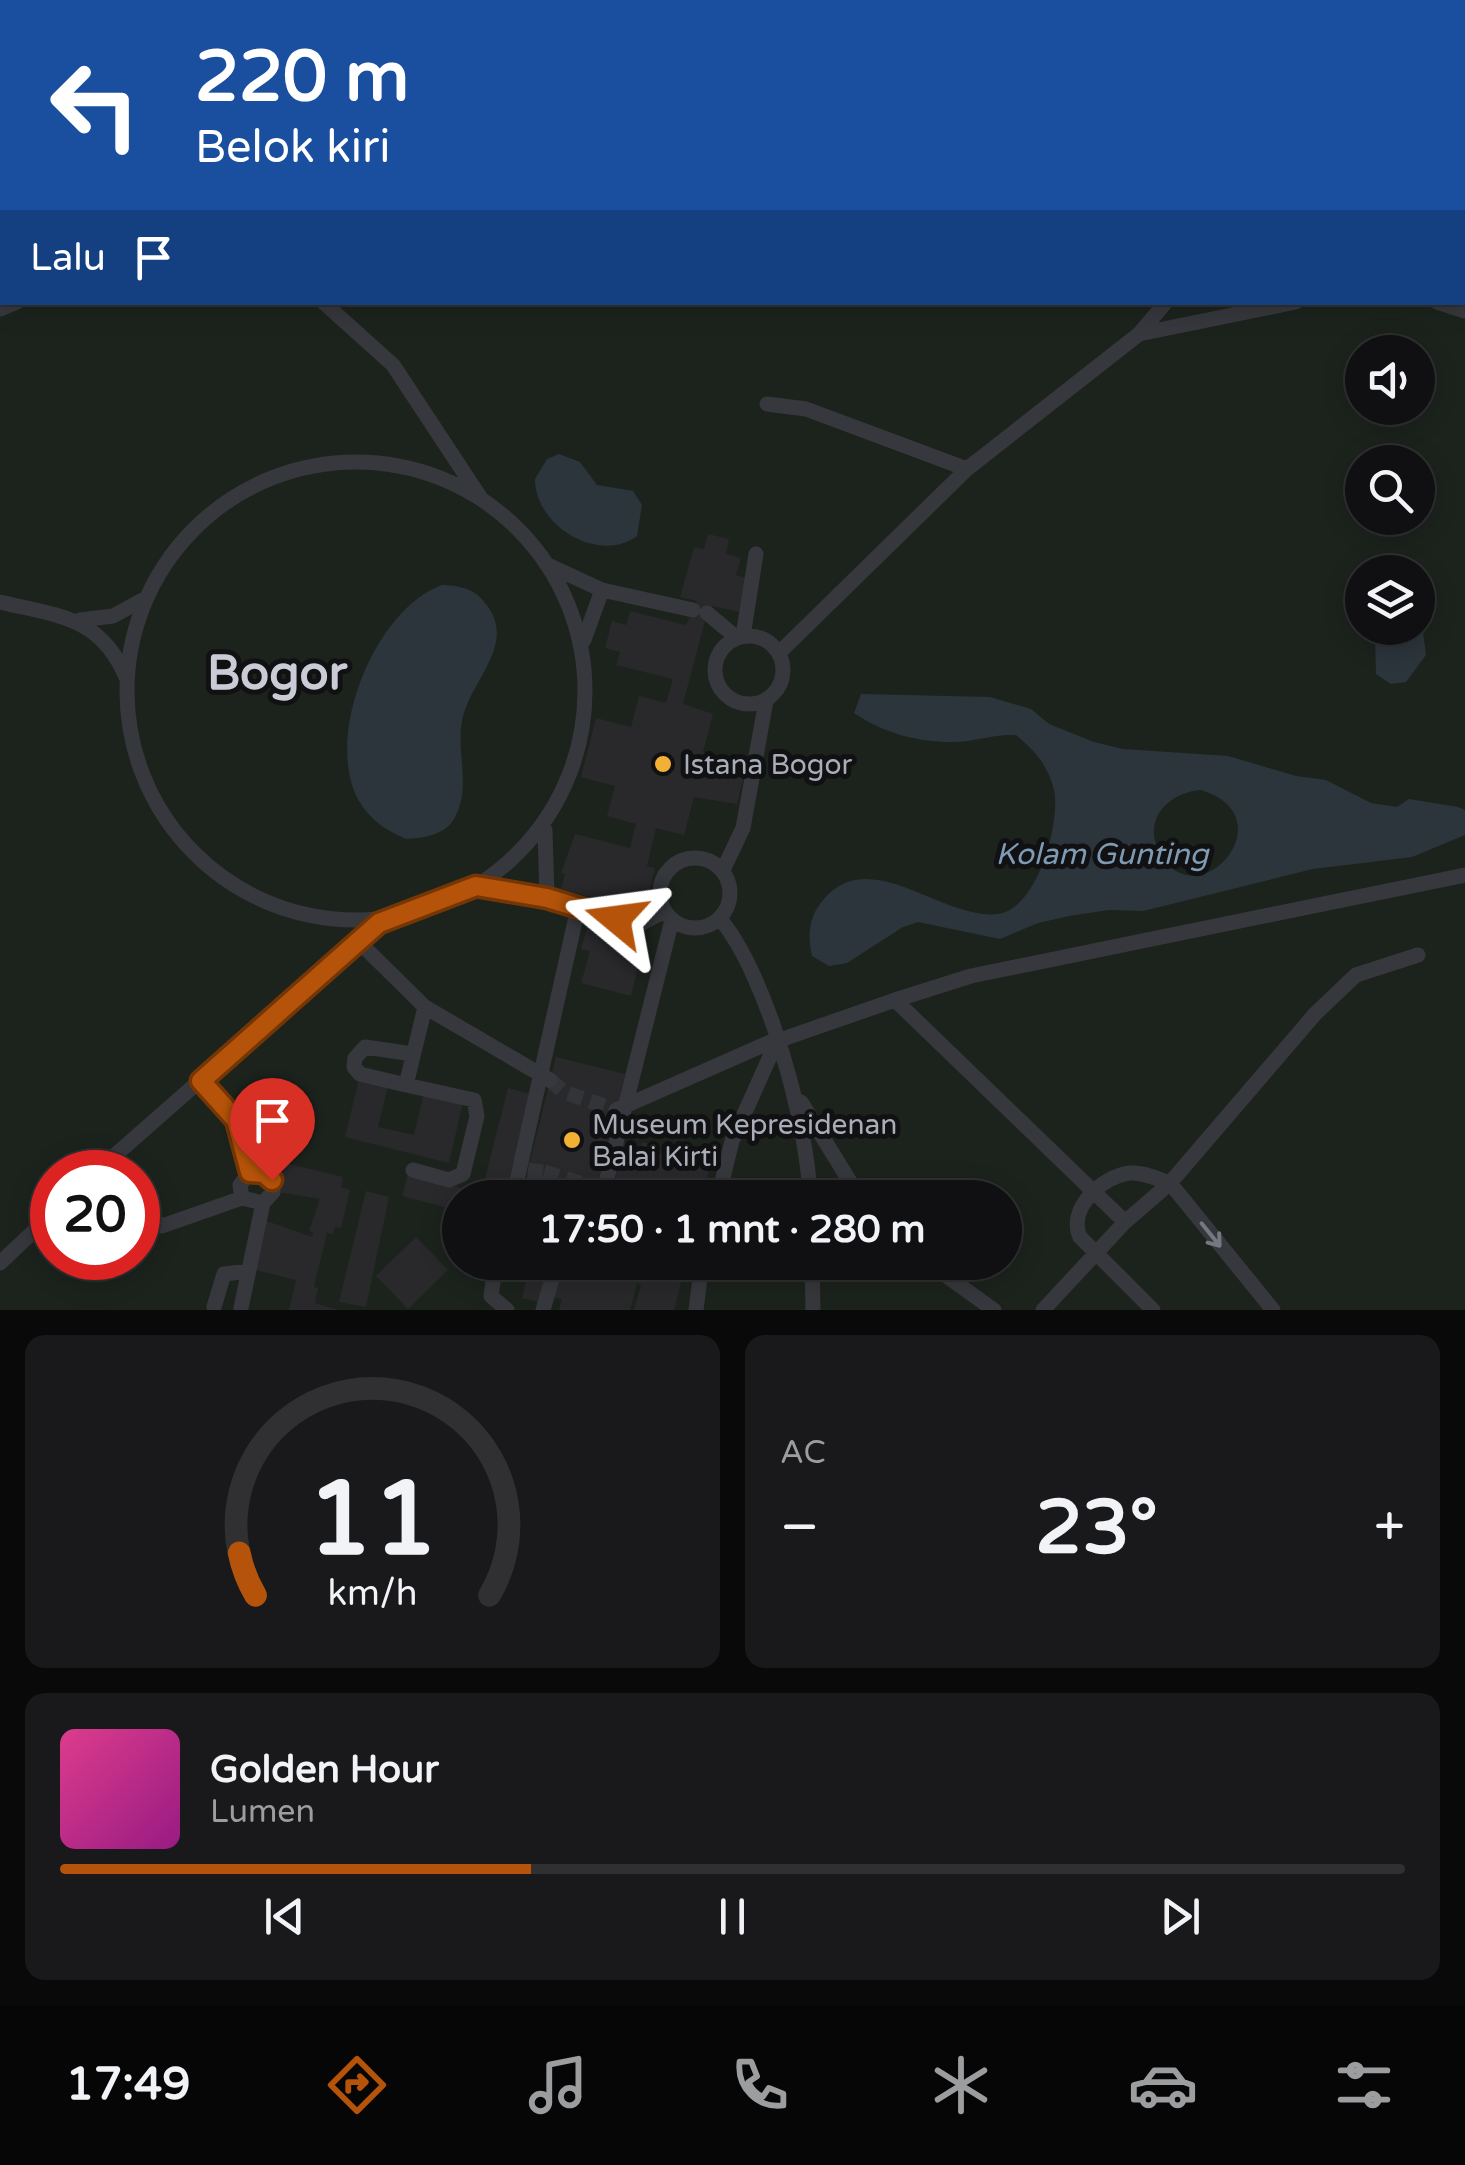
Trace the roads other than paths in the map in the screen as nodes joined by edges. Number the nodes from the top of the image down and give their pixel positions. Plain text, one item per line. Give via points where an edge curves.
1 (326, 305) edge
2 (1163, 305) edge
3 (1281, 305) edge
4 (1139, 334) junction
5 (767, 404) dead end
6 (450, 457) junction
7 (967, 469) junction
8 (434, 478) junction
9 (483, 500) junction
10 (756, 554) dead end
11 (538, 559) junction
12 (602, 590) junction
13 (146, 598) junction
14 (0, 602) edge
15 (75, 620) junction
16 (740, 637) junction
17 (584, 640) junction
18 (779, 653) junction
19 (126, 678) junction
20 (766, 700) junction
21 (545, 830) junction
22 (723, 870) junction
23 (1465, 875) edge
24 (476, 886) junction
25 (547, 898) junction
26 (578, 908) junction
27 (669, 915) junction
28 (720, 919) junction
29 (379, 923) junction
30 (359, 942) junction
31 (1418, 955) dead end
32 (895, 1000) junction
33 (425, 1007) junction
34 (777, 1040) junction
35 (413, 1054) junction
36 (784, 1067) junction
37 (546, 1078) junction
38 (201, 1081) junction
39 (406, 1086) junction
40 (618, 1111) junction
41 (122, 1150) edge
42 (413, 1170) dead end
43 (250, 1172) junction
44 (520, 1180) edge
45 (606, 1180) edge
46 (722, 1180) edge
47 (810, 1180) edge
48 (848, 1180) edge
49 (1170, 1183) junction
50 (1094, 1192) junction
51 (242, 1198) junction
52 (263, 1203) junction
53 (1126, 1222) junction
54 (160, 1225) edge
55 (30, 1235) edge
56 (1096, 1252) junction
57 (0, 1263) edge
58 (249, 1271) junction
59 (493, 1280) edge
60 (552, 1280) edge
61 (700, 1280) edge
62 (812, 1280) edge
63 (952, 1280) edge
64 (214, 1308) dead end
65 (242, 1308) edge
66 (508, 1310) edge
67 (543, 1310) edge
68 (696, 1310) edge
69 (813, 1310) edge
70 (994, 1310) edge
71 (1043, 1310) edge
72 (1153, 1310) edge
73 (1273, 1310) edge

1 - 6 lane via 393,365
2 - 4 lane
3 - 4 lane
4 - 7 lane
5 - 7 lane via 806,409
6 - 8 lane
6 - 9 lane
7 - 18 lane
8 - 9 lane
8 - 13 lane via 336,463 265,479 199,522
9 - 11 lane
10 - 16 lane
11 - 12 lane
11 - 17 lane
12 - 16 lane via 700,611
12 - 17 lane
13 - 15 lane via 113,616
13 - 19 lane
14 - 15 lane
15 - 19 lane via 107,643
16 - 18 lane via 764,639
16 - 20 lane via 719,652 717,685 733,702
17 - 21 lane via 588,712 570,779
18 - 20 lane via 782,680
19 - 29 lane via 134,756 186,845 223,878 260,898 301,912
20 - 22 lane via 743,828
21 - 24 lane
21 - 25 lane
22 - 27 lane via 703,858 680,861 660,888
22 - 28 lane via 730,897
23 - 32 lane via 971,976
24 - 25 lane
24 - 29 lane
25 - 26 lane
26 - 27 lane via 640,924
26 - 37 lane
27 - 28 lane via 699,928
27 - 40 lane
28 - 34 lane via 736,938
29 - 30 lane
30 - 33 lane
30 - 38 lane
31 - 49 lane via 1356,975
32 - 34 lane
32 - 50 lane
33 - 35 lane
33 - 37 lane
34 - 36 lane
34 - 40 lane
34 - 46 lane via 732,1141
35 - 39 lane
35 - 39 lane via 365,1047 355,1058 360,1074
36 - 47 lane
36 - 48 lane
37 - 44 lane
38 - 41 lane
38 - 43 lane via 236,1120
39 - 42 lane via 474,1100 477,1116 463,1174 449,1180
40 - 45 lane
43 - 51 lane via 240,1185
43 - 52 lane via 272,1180 273,1192
49 - 50 lane via 1129,1173
49 - 53 lane
49 -> 73 lane
50 - 53 lane
50 - 56 lane via 1076,1225
51 - 52 lane
51 - 54 lane
52 - 58 lane
53 - 56 lane
55 - 57 lane
56 - 71 lane
56 - 72 lane
58 - 64 lane via 224,1274
58 - 65 lane
59 - 66 lane via 491,1296
60 - 67 lane
61 - 68 lane
62 - 69 lane
63 - 70 lane

